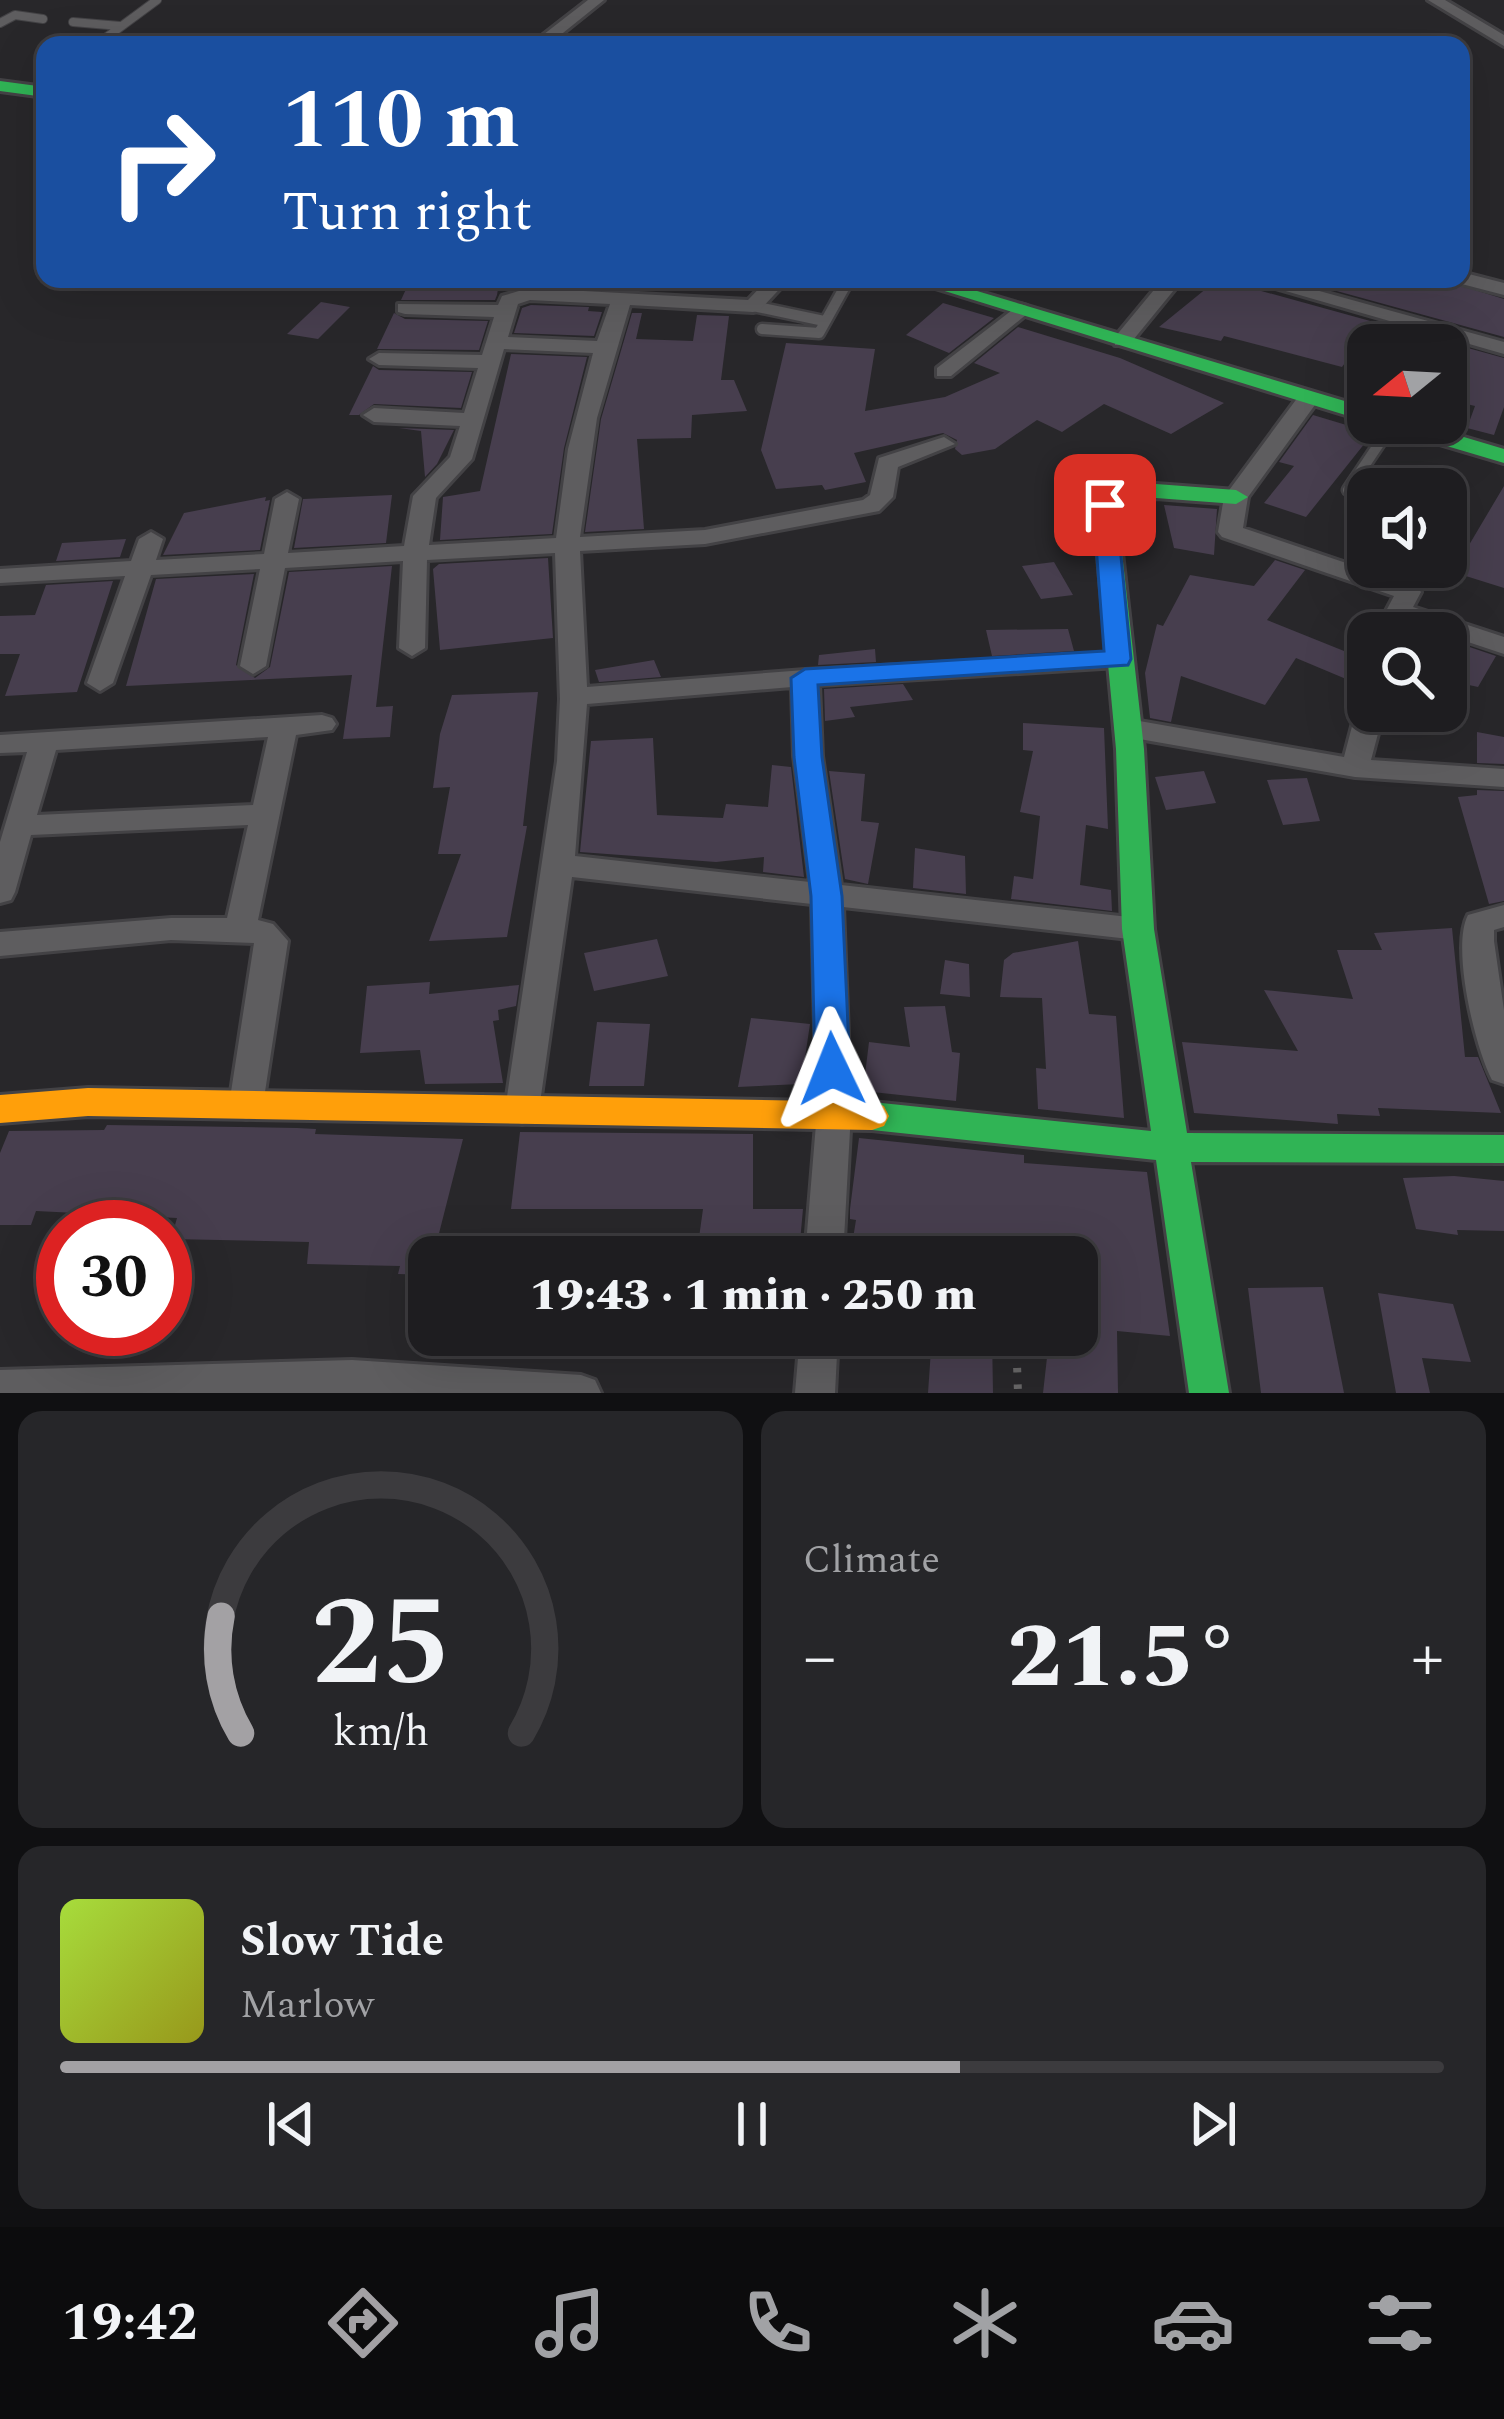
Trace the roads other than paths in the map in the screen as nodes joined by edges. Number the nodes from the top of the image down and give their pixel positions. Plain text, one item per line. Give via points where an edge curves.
1 (157, 0) edge
2 (598, 0) edge
3 (1435, 0) edge
4 (43, 19) dead end
5 (73, 22) dead end
6 (0, 23) edge
7 (120, 26) junction
8 (107, 36) edge
9 (550, 36) edge
10 (1504, 41) edge
11 (0, 82) edge
12 (36, 87) edge
13 (1470, 281) edge
14 (773, 288) edge
15 (844, 288) edge
16 (946, 288) edge
17 (1165, 288) edge
18 (1287, 288) edge
19 (1504, 290) edge
20 (622, 299) junction
21 (405, 308) dead end
22 (1020, 310) junction
23 (506, 311) junction
24 (757, 318) junction
25 (824, 321) junction
26 (1123, 341) junction
27 (604, 347) junction
28 (1504, 348) edge
29 (494, 353) junction
30 (380, 359) dead end
31 (944, 371) dead end
32 (1309, 398) junction
33 (1347, 409) edge
34 (374, 415) dead end
35 (475, 420) junction
36 (944, 444) dead end
37 (1464, 444) edge
38 (1504, 456) edge
39 (1236, 497) junction
40 (287, 499) dead end
41 (151, 539) dead end
42 (567, 545) junction
43 (415, 554) junction
44 (275, 562) junction
45 (140, 570) junction
46 (0, 576) edge
47 (1399, 612) edge
48 (1467, 638) edge
49 (1504, 646) edge
50 (412, 648) dead end
51 (1118, 659) junction
52 (253, 666) dead end
53 (805, 678) junction
54 (100, 682) dead end
55 (574, 697) junction
56 (322, 724) dead end
57 (284, 727) junction
58 (1127, 728) junction
59 (1364, 732) edge
60 (44, 742) junction
61 (0, 744) edge
62 (1354, 768) junction
63 (1504, 778) edge
64 (267, 814) junction
65 (20, 826) junction
66 (559, 865) junction
67 (0, 892) edge
68 (827, 896) junction
69 (1504, 916) edge
70 (1138, 929) junction
71 (240, 930) junction
72 (0, 944) edge
73 (1504, 1071) edge
74 (246, 1105) junction
75 (0, 1109) edge
76 (522, 1110) junction
77 (834, 1112) junction
78 (1172, 1147) junction
79 (1504, 1149) edge
80 (825, 1236) edge
81 (818, 1356) edge
82 (0, 1388) edge
83 (567, 1392) edge
84 (815, 1393) edge
85 (1209, 1393) edge

1 - 7 lane
2 - 9 street
3 - 10 street
4 - 6 lane via 13,15
5 - 7 lane
7 - 8 lane
11 - 12 main road
13 - 19 street
14 - 24 street
15 - 25 lane
16 - 22 main road
17 - 26 street
18 - 28 street
20 - 23 street via 529,294 512,298
20 - 24 street
20 - 27 street
21 - 23 street
22 - 26 main road
22 - 31 street
23 - 29 street
24 - 25 lane
24 - 25 lane via 812,334
26 - 32 main road
27 - 29 street
27 - 42 street via 578,441
29 - 30 street
29 - 35 street
32 - 33 main road
32 - 39 street
34 - 35 street
35 - 43 street via 458,465 425,496
36 - 42 street via 887,463 878,502 864,509 727,534
37 - 38 main road
39 - 47 street via 1230,532 1408,592
39 - 51 main road via 1156,491 1105,505
40 - 44 street
41 - 45 street
42 - 43 street
42 - 55 street
43 - 44 street
43 - 50 street
44 - 45 street
44 - 52 street
45 - 46 street
45 - 54 street
48 - 49 street
51 - 53 street
51 - 58 main road
53 - 55 street
53 - 68 street
55 - 66 street
56 - 57 street
57 - 60 street
57 - 64 street
58 - 62 street
58 - 70 main road
59 - 62 street
60 - 61 street
60 - 65 street
62 - 63 street
64 - 65 street
64 - 71 street
65 - 67 street
66 - 68 street
66 - 76 street
68 - 70 street
68 - 77 street
69 - 73 street via 1479,923 1478,938
70 - 78 main road
71 - 72 street
71 - 74 street via 272,941
74 - 75 main road
74 - 76 main road
76 - 77 main road
77 - 78 main road
77 - 80 street
78 - 79 main road
78 - 85 main road
81 - 84 street
82 - 83 street via 352,1378

